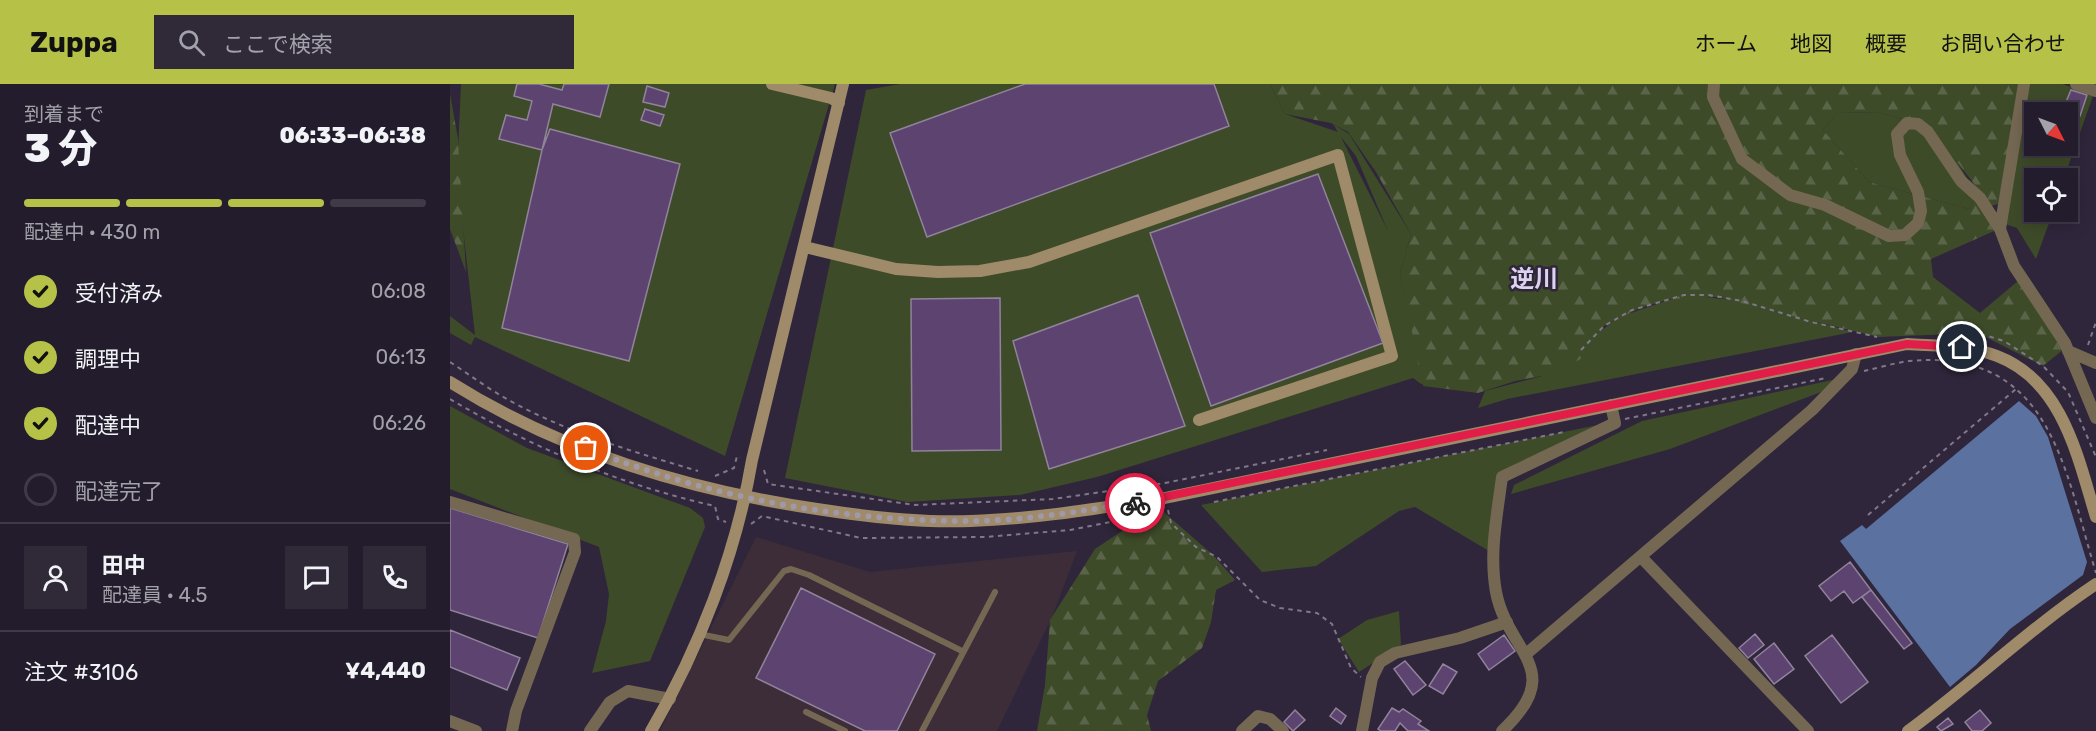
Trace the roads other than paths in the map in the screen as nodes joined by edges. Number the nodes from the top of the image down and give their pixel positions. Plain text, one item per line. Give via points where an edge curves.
1 (772, 84) edge
2 (843, 84) edge
3 (1714, 84) edge
4 (2024, 84) edge
5 (2076, 84) edge
6 (2096, 91) edge
7 (839, 103) junction
8 (2000, 229) junction
9 (805, 247) junction
10 (2068, 351) junction
11 (1856, 354) junction
12 (2096, 363) edge
13 (450, 382) edge
14 (1611, 405) junction
15 (2096, 418) edge
16 (1199, 420) dead end
17 (746, 499) junction
18 (450, 502) edge
19 (2096, 517) edge
20 (1642, 558) junction
21 (2096, 584) edge
22 (995, 592) dead end
23 (1507, 622) junction
24 (698, 634) junction
25 (962, 651) junction
26 (1525, 655) junction
27 (670, 699) junction
28 (806, 712) dead end
29 (450, 721) edge
30 (476, 731) edge
31 (512, 731) edge
32 (590, 731) edge
33 (651, 731) edge
34 (845, 731) edge
35 (922, 731) edge
36 (1242, 731) edge
37 (1283, 731) edge
38 (1362, 731) edge
39 (1502, 731) edge
40 (1808, 731) edge
41 (1908, 731) edge

1 - 7 street
2 - 7 street
3 - 8 street via 1713,97 1742,159 1790,195 1825,205 1889,236 1905,235 1918,224 1921,211 1918,192 1900,155 1897,134 1906,123 1918,124 1928,132 1961,181 1980,198
4 - 8 street
5 - 6 street
7 - 9 street
8 - 10 street via 2014,266
9 - 16 street via 896,269 980,271 1029,262 1338,155 1392,356
9 - 17 street via 752,460
10 - 12 street
10 - 15 street
11 - 14 street
11 - 19 street via 1907,344 1962,347 1998,357 2032,378 2052,401 2071,435
11 - 20 street via 1852,369 1812,410
13 - 17 street via 509,415 593,452 668,479
14 - 17 street via 1165,498 1061,514 970,521 877,518
14 - 23 street via 1615,423 1503,477 1491,560 1497,596
17 - 24 street
18 - 31 street via 574,539 575,552
20 - 26 street
20 - 40 street
21 - 41 street
22 - 25 lane
23 - 26 street
23 - 38 street via 1395,653 1380,662
24 - 25 lane via 729,640 784,571 791,569
24 - 27 street
25 - 35 lane
26 - 39 street via 1533,674 1529,699
27 - 32 street via 628,691 610,702
27 - 33 street
28 - 34 lane
29 - 30 street
36 - 37 street via 1258,716 1270,719

